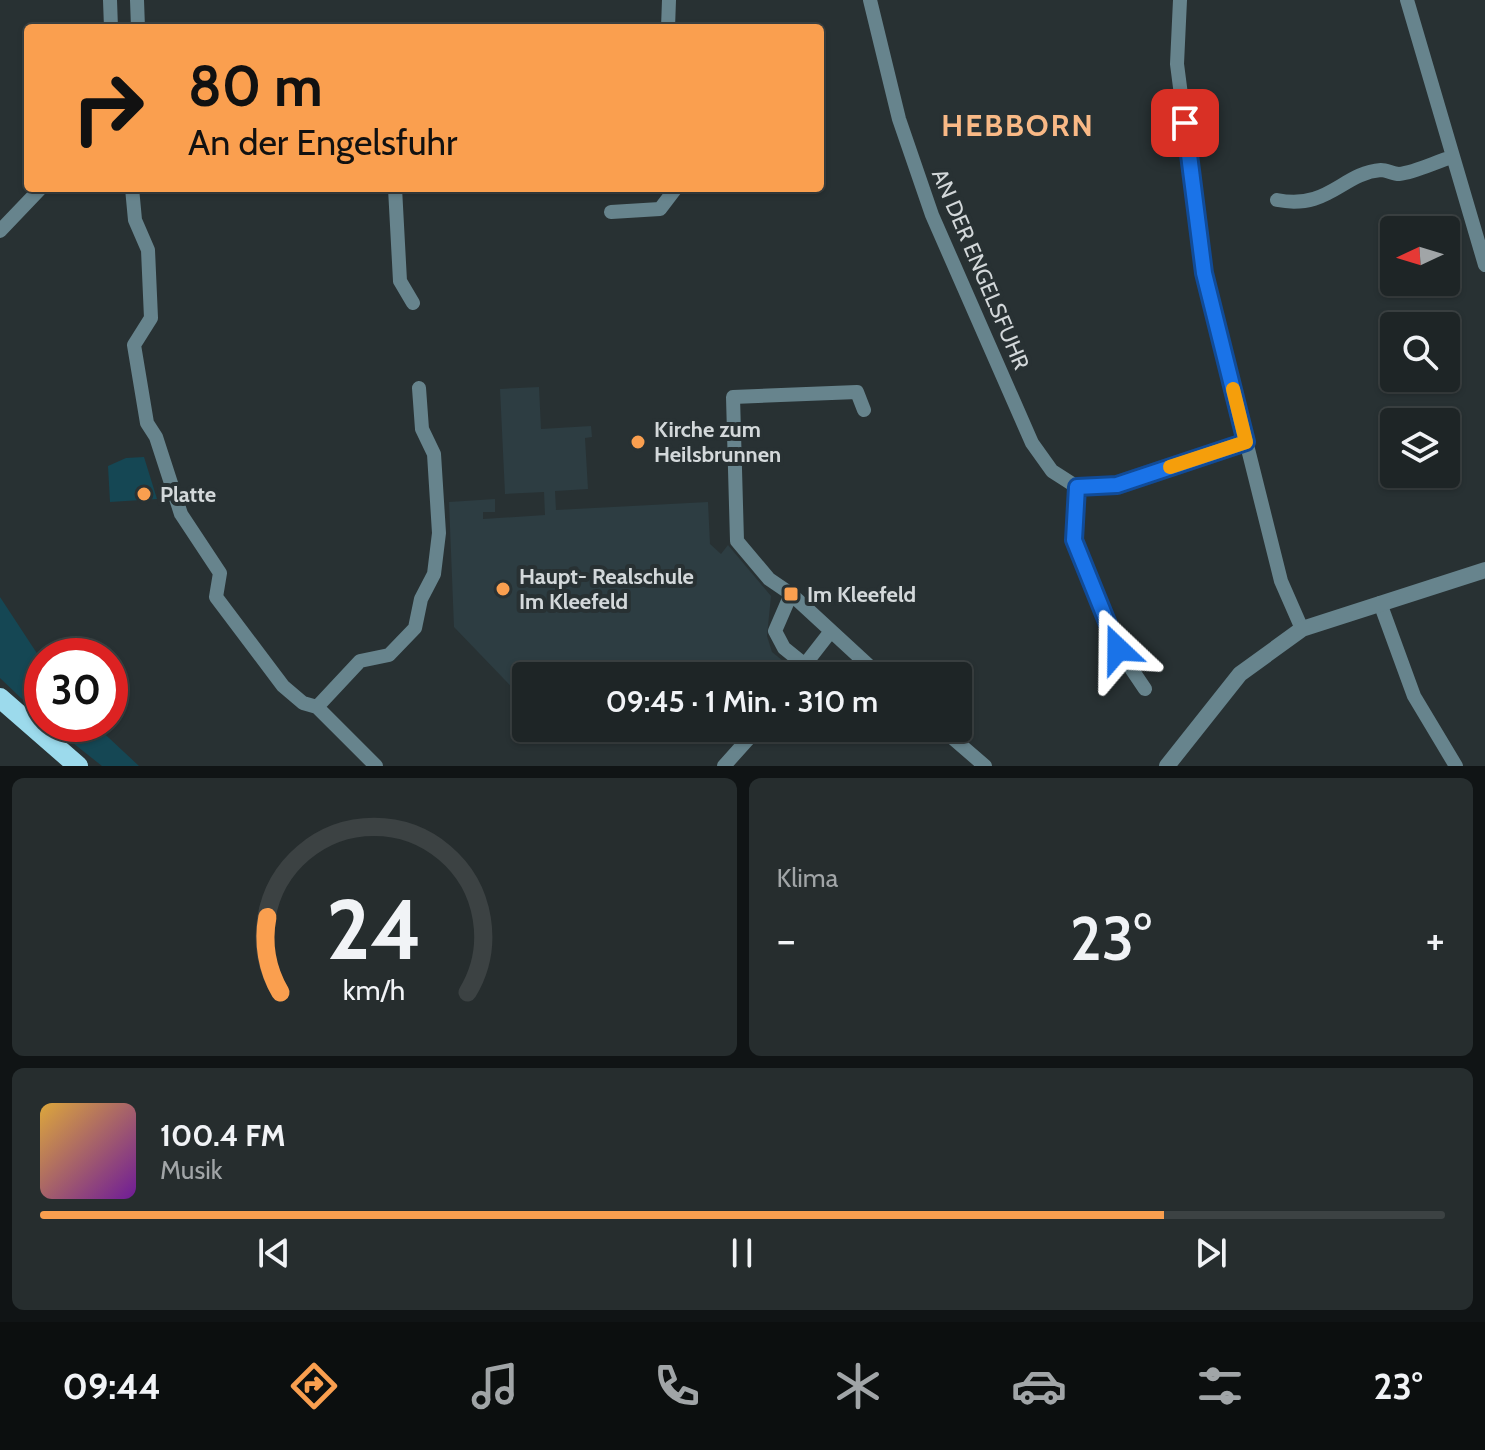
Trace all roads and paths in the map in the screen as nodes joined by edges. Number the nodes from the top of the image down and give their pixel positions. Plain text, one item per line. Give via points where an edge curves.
1 (110, 0) edge
2 (137, 0) edge
3 (669, 0) edge
4 (870, 0) edge
5 (1180, 0) edge
6 (1407, 0) edge
7 (111, 24) edge
8 (138, 24) edge
9 (668, 24) edge
10 (1452, 157) junction
11 (37, 192) edge
12 (132, 192) edge
13 (395, 192) edge
14 (673, 192) edge
15 (1277, 200) dead end
16 (611, 212) dead end
17 (0, 231) edge
18 (1485, 265) edge
19 (413, 303) dead end
20 (419, 388) dead end
21 (864, 410) dead end
22 (1246, 442) junction
23 (1077, 487) junction
24 (1485, 570) edge
25 (791, 594) junction
26 (1380, 603) junction
27 (1302, 629) junction
28 (831, 631) junction
29 (794, 662) edge
30 (806, 662) edge
31 (865, 662) edge
32 (1145, 689) dead end
33 (0, 698) edge
34 (317, 707) junction
35 (745, 742) edge
36 (957, 742) edge
37 (78, 766) edge
38 (376, 766) edge
39 (724, 766) edge
40 (985, 766) edge
41 (1167, 766) edge
42 (1456, 766) edge

1 - 7 street
2 - 8 street
3 - 9 street
4 - 23 street, AN DER ENGELSFUHR via 899,119 932,215 1032,443 1052,471
5 - 22 street via 1177,64 1204,273
6 - 10 street
10 - 15 street via 1397,174 1381,170 1298,204
10 - 18 street
11 - 17 street
12 - 34 street via 135,220 148,250 151,318 134,345 147,423 181,514 220,573 216,597 283,686
13 - 19 street via 400,281
14 - 16 street via 660,209
20 - 34 street via 422,429 434,454 439,533 434,574 415,628 389,655 360,661
21 - 25 street via 857,392 733,397 737,541 769,579
22 - 23 street via 1117,485
22 - 27 street via 1281,581
23 - 32 street via 1074,540 1118,649
24 - 26 street
25 - 28 street
25 - 29 street via 775,631
26 - 27 street
26 - 42 street via 1414,696
27 - 41 street via 1240,674
28 - 30 street
28 - 31 street
33 - 37 main road
34 - 38 street
35 - 39 street
36 - 40 street

